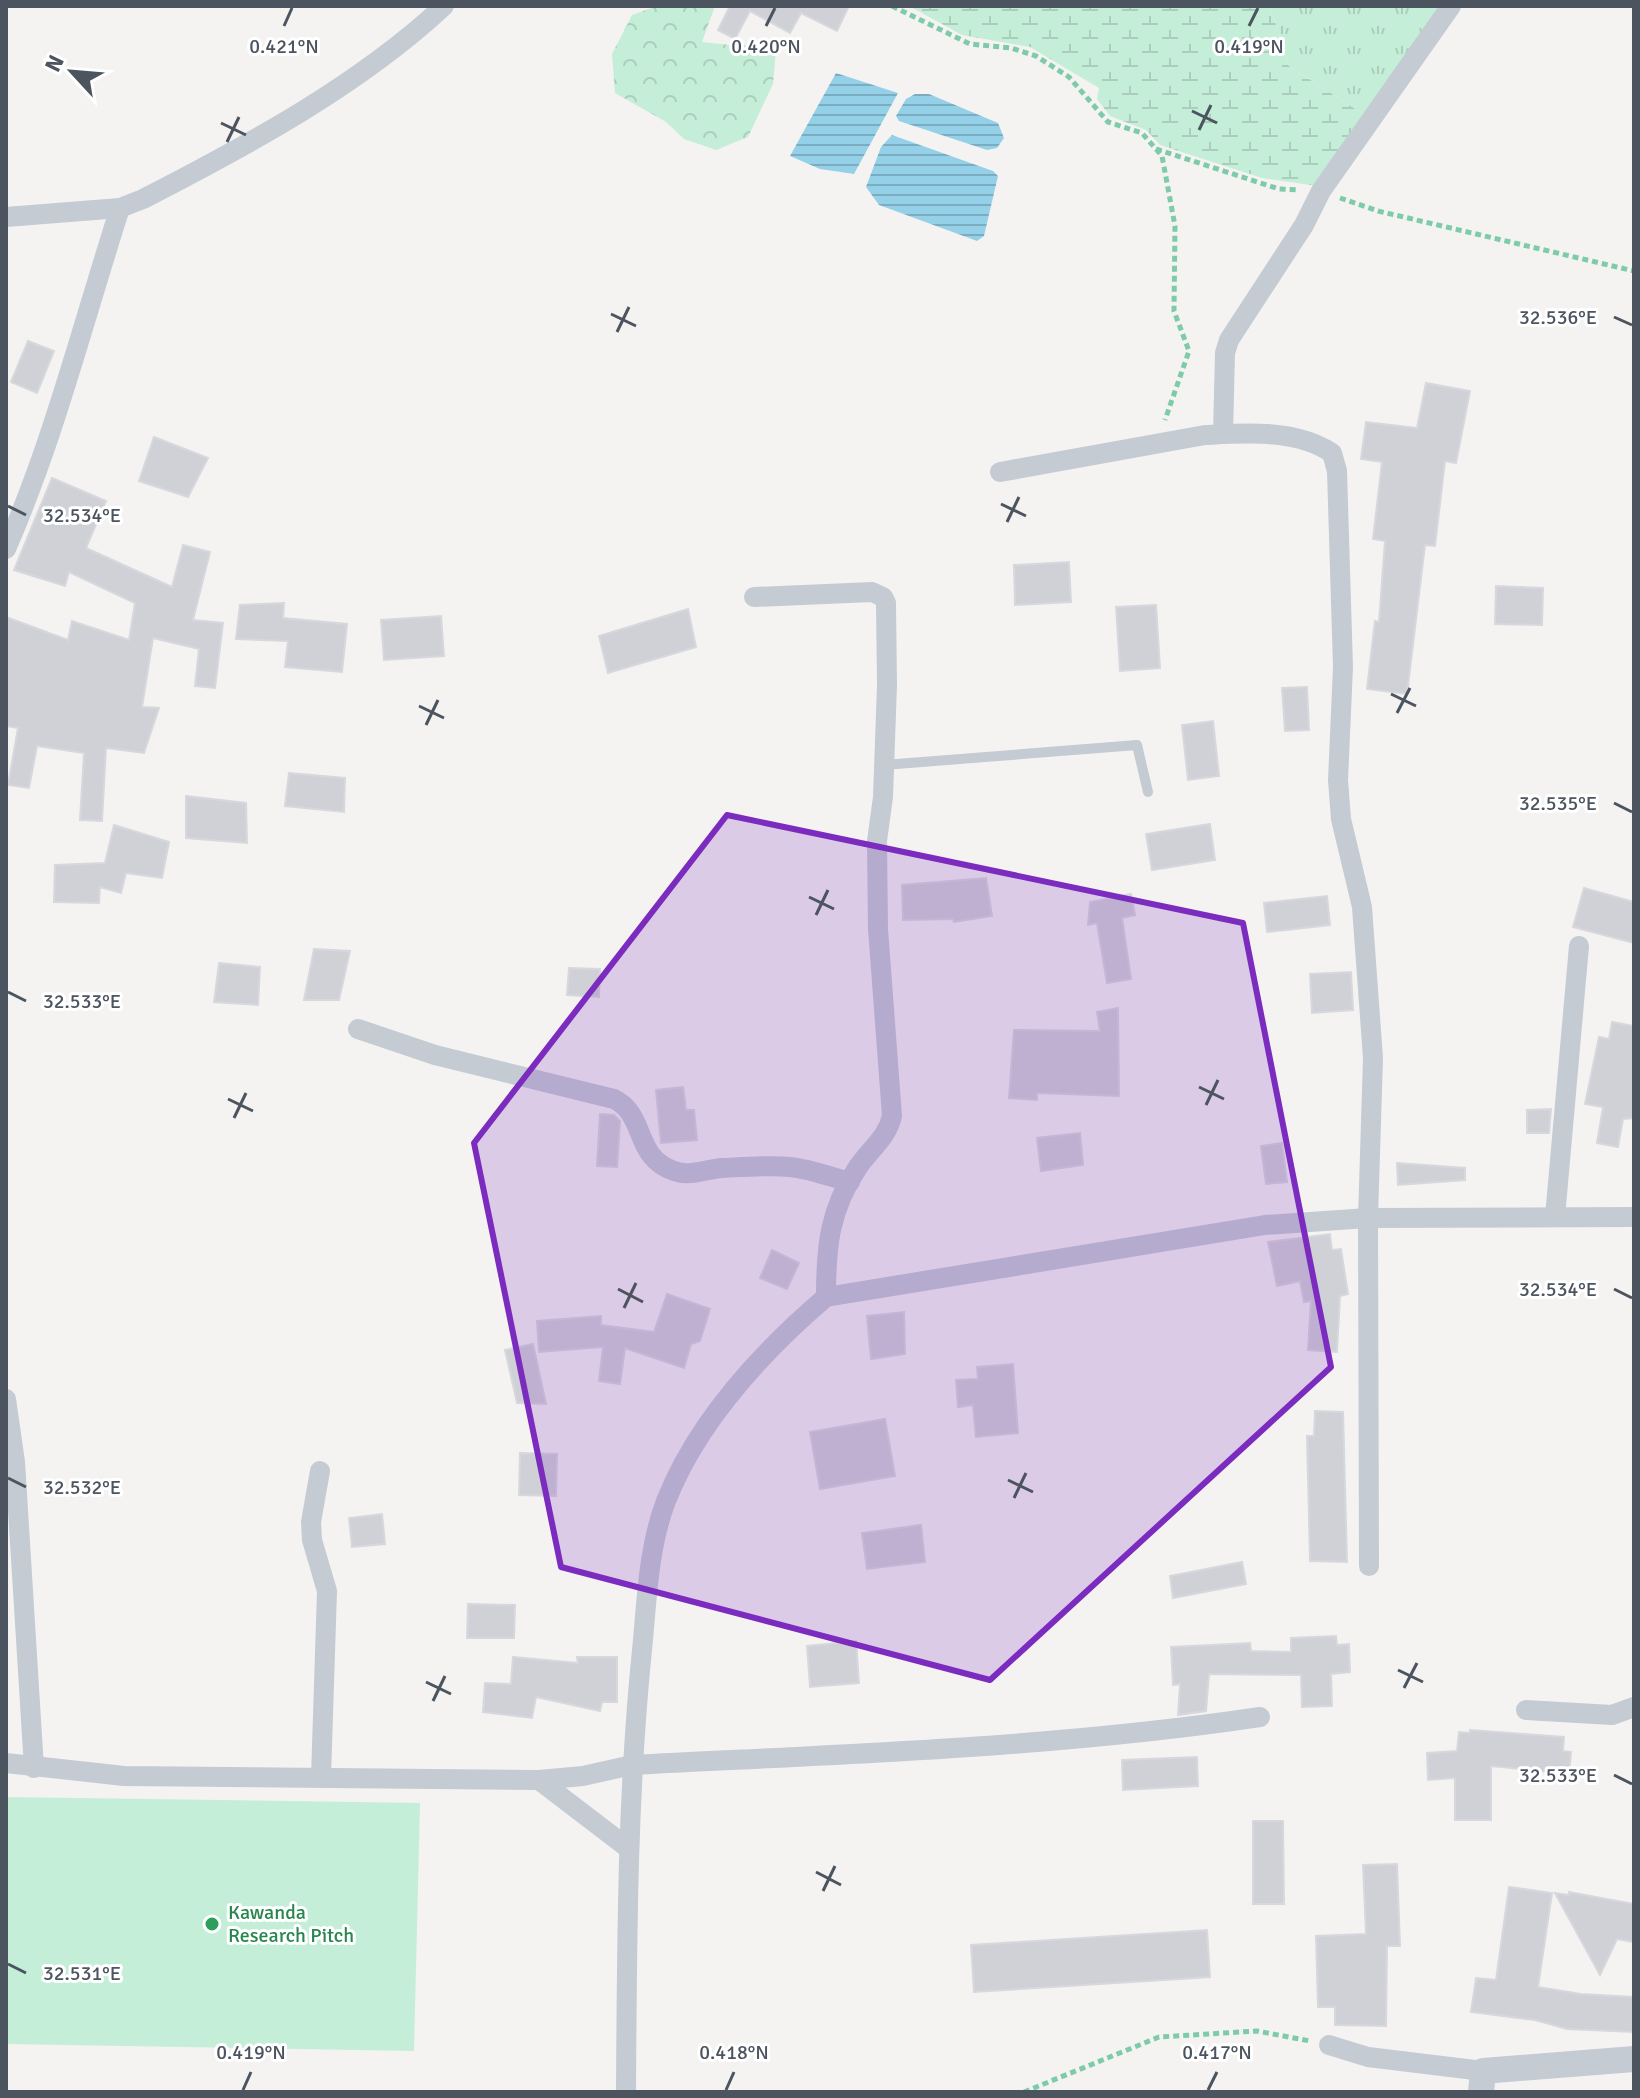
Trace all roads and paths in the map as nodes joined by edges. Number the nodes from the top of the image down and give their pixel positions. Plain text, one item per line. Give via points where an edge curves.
1 (444, 6) edge
2 (892, 6) edge
3 (1451, 6) edge
4 (1155, 148) junction
5 (1321, 191) junction
6 (120, 208) junction
7 (6, 217) edge
8 (1634, 271) edge
9 (1223, 434) junction
10 (1164, 445) junction
11 (1000, 472) dead end
12 (6, 549) edge
13 (754, 597) dead end
14 (884, 765) junction
15 (1148, 792) dead end
16 (1579, 946) dead end
17 (358, 1029) dead end
18 (850, 1182) junction
19 (1555, 1217) junction
20 (1634, 1217) edge
21 (1368, 1218) junction
22 (826, 1297) junction
23 (6, 1399) edge
24 (320, 1471) dead end
25 (1369, 1566) dead end
26 (1634, 1707) edge
27 (1526, 1710) dead end
28 (1260, 1717) dead end
29 (6, 1763) edge
30 (632, 1765) junction
31 (34, 1768) junction
32 (321, 1777) junction
33 (539, 1780) junction
34 (628, 1848) junction
35 (1329, 2045) joint
36 (1634, 2059) edge
37 (1482, 2082) edge
38 (626, 2092) edge
39 (1024, 2092) edge

1 - 6 street via 416,33 311,104 233,152
2 - 4 path via 970,44 1036,56 1069,77 1108,122 1142,133
3 - 5 street
4 - 5 path via 1279,189
4 - 10 path via 1162,156 1175,226 1174,311 1189,351 1165,415
5 - 8 path via 1378,211
5 - 9 street via 1229,340
6 - 7 street
6 - 12 street via 54,429
9 - 10 street
9 - 21 street via 1313,440 1332,453 1337,471 1343,667 1338,780 1341,819 1362,907 1373,1058
10 - 11 street
13 - 14 street via 872,592 883,597
14 - 15 lane via 1137,745
14 - 18 street via 877,841 878,929 892,1116 889,1130
16 - 19 street
17 - 18 street via 435,1055 614,1099 628,1108 640,1140 656,1162 674,1171 791,1167
18 - 22 street via 827,1239
19 - 20 street
19 - 21 street
21 - 22 street via 1265,1225
21 - 25 street
22 - 30 street via 795,1323 732,1394 694,1446 667,1500 653,1546
23 - 31 street via 15,1462
24 - 32 street via 311,1522 327,1591
26 - 27 street via 1612,1715
28 - 30 street via 995,1747
29 - 31 street
30 - 33 street
30 - 34 street
31 - 32 street via 124,1776
32 - 33 street
33 - 34 street
34 - 38 street
35 - 37 street
35 - 39 path via 1257,2031 1159,2037
36 - 37 street

